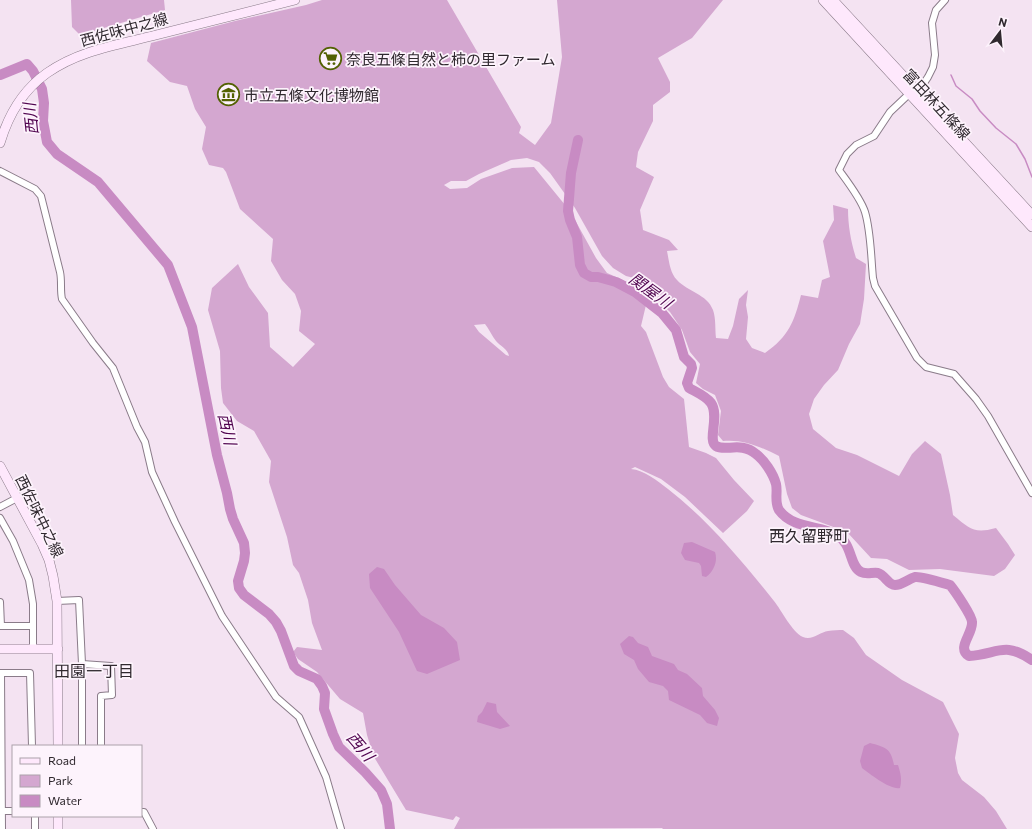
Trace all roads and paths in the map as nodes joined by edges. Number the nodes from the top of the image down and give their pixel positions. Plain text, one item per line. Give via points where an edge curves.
1 (295, 0) edge
2 (823, 0) edge
3 (832, 0) edge
4 (945, 0) edge
5 (912, 91) junction
6 (2, 127) edge
7 (0, 143) edge
8 (0, 171) edge
9 (1032, 215) edge
10 (1032, 227) edge
11 (0, 466) edge
12 (1032, 493) edge
13 (17, 498) junction
14 (0, 507) edge
15 (0, 518) edge
16 (57, 601) junction
17 (0, 602) edge
18 (0, 626) edge
19 (33, 626) junction
20 (0, 649) edge
21 (32, 649) junction
22 (58, 649) junction
23 (82, 664) junction
24 (0, 673) edge
25 (32, 745) edge
26 (58, 745) edge
27 (82, 745) edge
28 (101, 745) edge
29 (1, 811) edge
30 (12, 811) edge
31 (142, 812) edge
32 (35, 817) edge
33 (58, 817) edge
34 (2, 829) edge
35 (35, 829) edge
36 (58, 829) edge
37 (153, 829) edge
38 (341, 829) edge

1 - 6 main road, 西佐味中之線 via 94,50 67,61 33,84
2 - 5 main road, 富田林五條線
3 - 5 main road, 富田林五條線
4 - 5 street via 936,10 932,23 935,55 933,66 924,83
5 - 9 main road, 富田林五條線
5 - 10 main road, 富田林五條線
5 - 12 street via 890,112 874,136 856,145 847,154 838,170 865,211 875,286 906,341 926,367 954,374 976,399
6 - 7 main road, 西佐味中之線
8 - 38 street via 34,189 41,196 62,279 62,299 113,368 144,442 152,472 222,616 276,697 299,717 326,777
11 - 13 main road, 西佐味中之線
13 - 14 street
13 - 16 main road, 西佐味中之線 via 50,560
15 - 19 street via 13,541 29,580
16 - 22 main road, 西佐味中之線
16 - 23 street via 80,600
17 - 18 street
18 - 19 street
19 - 21 street
20 - 21 main road
21 - 22 main road
22 - 26 main road, 西佐味中之線
23 - 27 street
23 - 28 street via 111,666 112,695 101,696
24 - 25 street via 30,673
24 - 29 street
29 - 30 street
29 - 34 street
31 - 37 street
32 - 35 street
33 - 36 main road

